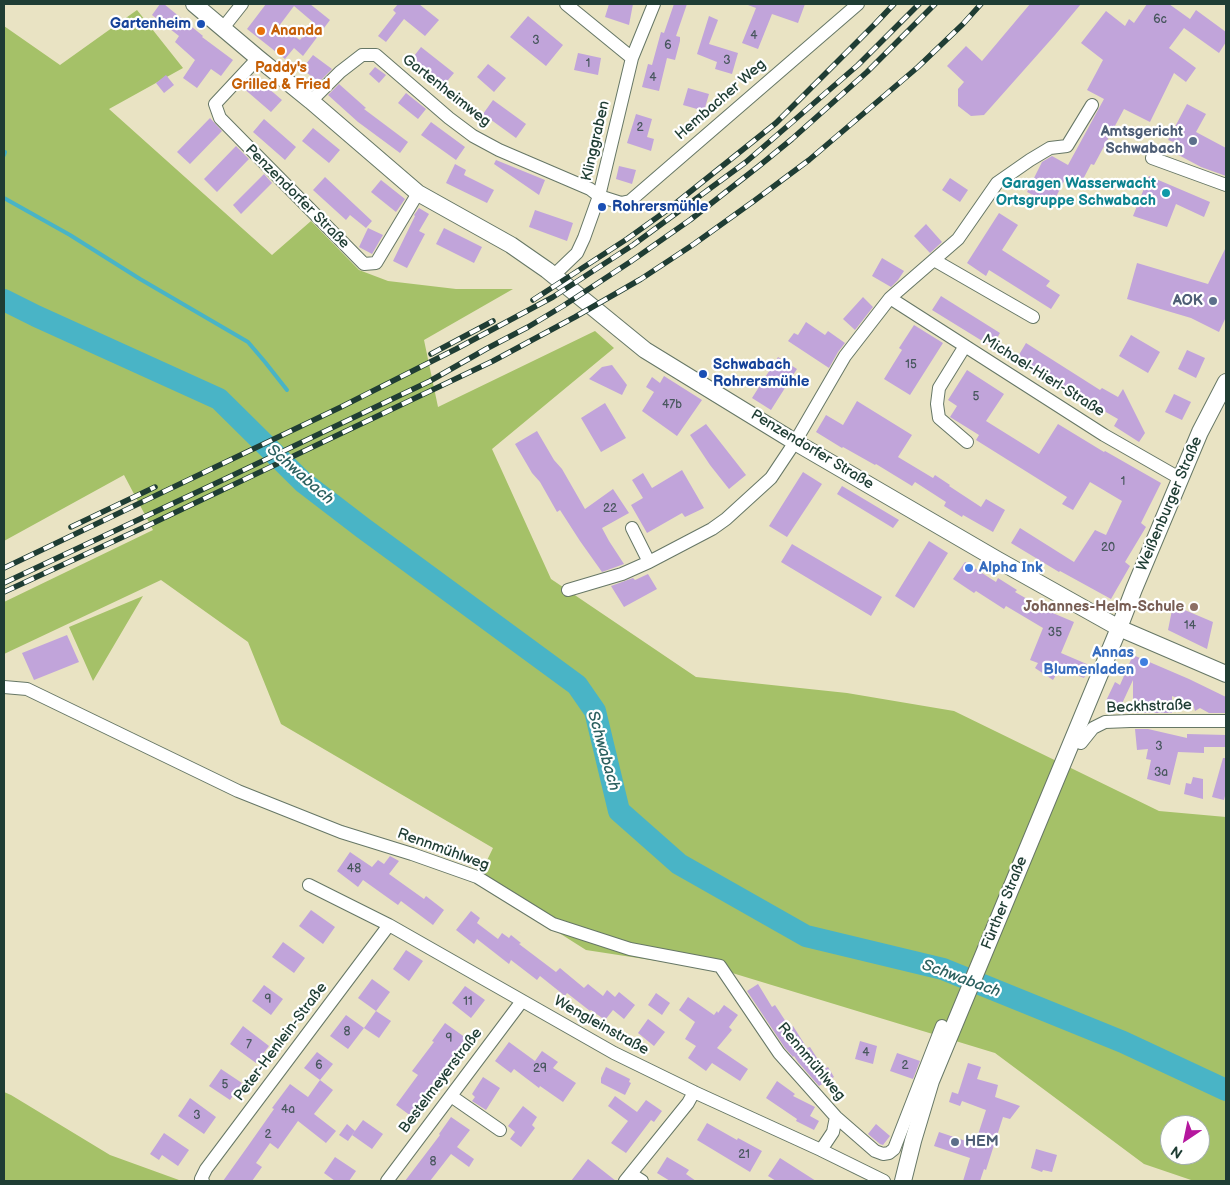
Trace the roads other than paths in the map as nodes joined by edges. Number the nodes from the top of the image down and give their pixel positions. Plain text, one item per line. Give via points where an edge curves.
1 (194, 4) edge
2 (242, 4) edge
3 (566, 4) edge
4 (654, 4) edge
5 (858, 4) edge
6 (224, 28) junction
7 (258, 58) junction
8 (632, 58) junction
9 (311, 101) junction
10 (1092, 105) dead end
11 (1152, 158) dead end
12 (1226, 185) edge
13 (418, 193) junction
14 (600, 196) junction
15 (934, 260) junction
16 (553, 276) junction
17 (890, 298) junction
18 (1033, 317) dead end
19 (965, 346) junction
20 (1226, 382) edge
21 (795, 442) junction
22 (968, 442) dead end
23 (1181, 479) junction
24 (632, 528) dead end
25 (649, 562) junction
26 (568, 590) dead end
27 (1119, 628) junction
28 (1226, 674) edge
29 (4, 687) edge
30 (1226, 721) edge
31 (1081, 743) dead end
32 (309, 885) dead end
33 (388, 925) junction
34 (522, 1001) junction
35 (942, 1026) dead end
36 (694, 1092) junction
37 (450, 1096) junction
38 (836, 1117) junction
39 (500, 1130) dead end
40 (821, 1150) junction
41 (633, 1179) edge
42 (202, 1180) edge
43 (387, 1181) edge
44 (884, 1181) edge
45 (903, 1181) edge

1 - 6 main road, Penzendorfer Straße
2 - 6 street
3 - 8 street
4 - 8 street, Klinggraben
5 - 14 street, Hembacher Weg via 630,200 621,203
6 - 7 main road, Penzendorfer Straße
7 - 9 main road, Penzendorfer Straße
7 - 13 street, Penzendorfer Straße via 215,104 220,118 364,264 376,263
8 - 14 street, Klinggraben
9 - 13 main road, Penzendorfer Straße
9 - 14 street, Gartenheimweg via 362,55 376,55 473,136
10 - 15 street via 1067,146 1050,148 997,182 958,239
11 - 12 street
13 - 16 main road, Penzendorfer Straße via 511,245
14 - 16 street, Klinggraben via 577,253
15 - 17 street
15 - 18 street
16 - 21 main road, Penzendorfer Straße via 645,350
17 - 19 street, Michael-Hierl-Straße
17 - 21 street via 845,356
19 - 22 street via 939,388 937,404 939,418
19 - 23 street, Michael-Hierl-Straße via 1104,435
20 - 23 main road, Weißenburger Straße via 1200,432
21 - 25 street via 771,478 726,519
21 - 27 main road, Penzendorfer Straße
23 - 27 main road, Weißenburger Straße
24 - 25 street
25 - 26 street via 622,574
27 - 28 main road, Penzendorfer Straße
27 - 45 main road, Fürther Straße via 931,1081
29 - 38 street, Rennmühlweg via 27,689 238,791 341,832 477,877 553,924 630,948 720,966 779,1053
30 - 31 street, Beckhstraße via 1105,722 1093,728
32 - 33 street, Wengleinstraße
33 - 34 street, Wengleinstraße
33 - 42 street, Peter-Henlein-Straße via 206,1168
34 - 36 street, Wengleinstraße via 614,1053
34 - 37 street, Bestelmeyerstraße
35 - 38 street via 890,1153 875,1151
36 - 40 street, Wengleinstraße
36 - 41 street
37 - 39 street
37 - 43 street, Bestelmeyerstraße
38 - 40 street, Rennmühlweg via 833,1132
40 - 44 street, Wengleinstraße

